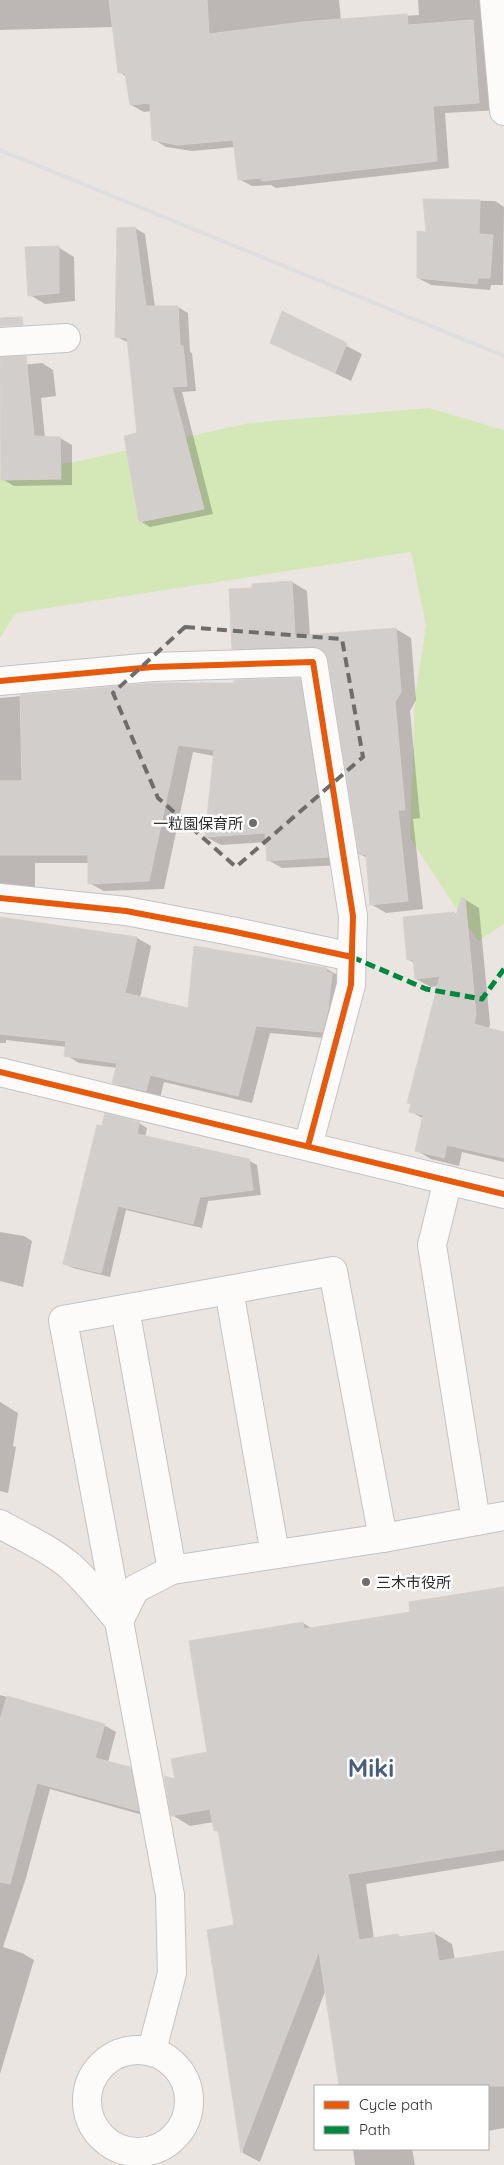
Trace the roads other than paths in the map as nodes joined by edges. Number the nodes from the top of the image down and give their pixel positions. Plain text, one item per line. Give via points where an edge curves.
1 (494, 0) edge
2 (504, 111) edge
3 (66, 338) dead end
4 (0, 342) edge
5 (0, 681) edge
6 (0, 898) edge
7 (352, 957) junction
8 (0, 1072) edge
9 (308, 1146) junction
10 (448, 1180) junction
11 (504, 1194) edge
12 (229, 1290) junction
13 (125, 1309) junction
14 (504, 1516) edge
15 (476, 1520) junction
16 (0, 1524) edge
17 (383, 1538) junction
18 (275, 1554) junction
19 (172, 1570) junction
20 (119, 1621) junction
21 (152, 2050) junction
22 (105, 2155) edge

1 - 2 street
3 - 4 street
5 - 7 street via 153,666 313,662 352,916
6 - 7 street via 126,911
7 - 9 street via 351,985
8 - 9 street
9 - 10 street
10 - 11 street
10 - 15 street via 432,1245
12 - 13 street
12 - 17 street via 333,1271
12 - 18 street
13 - 19 street
13 - 20 street via 63,1320
14 - 15 street
15 - 17 street
16 - 20 street via 68,1565 94,1589
17 - 18 street
18 - 19 street
19 - 20 street via 135,1589
20 - 21 street via 170,1894 172,1973
21 - 22 street via 127,2050 105,2061 90,2080 86,2104 92,2128
21 - 22 street via 174,2063 188,2084 190,2110 180,2133 159,2149

